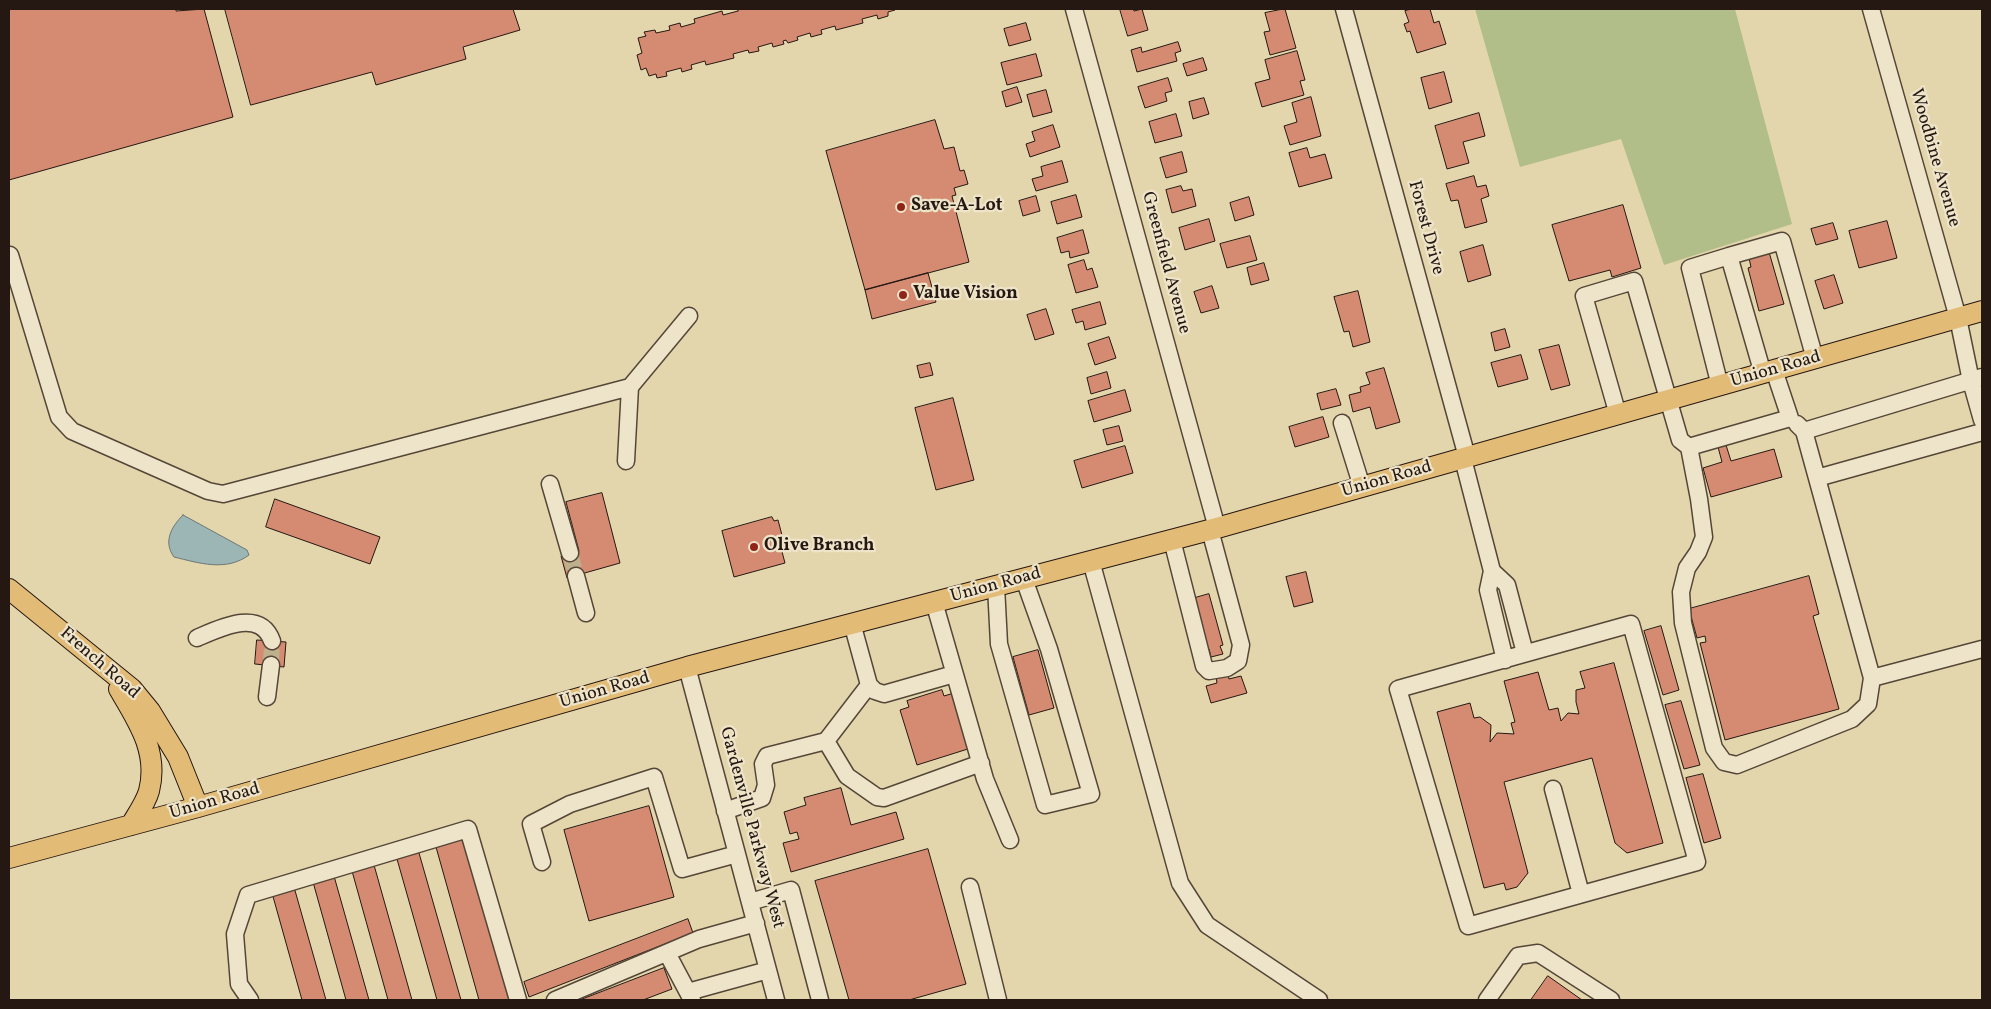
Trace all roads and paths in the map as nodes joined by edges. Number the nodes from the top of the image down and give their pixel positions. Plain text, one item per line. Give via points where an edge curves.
1 (1074, 9) edge
2 (1344, 9) edge
3 (1871, 9) edge
4 (10, 255) edge
5 (1729, 256) junction
6 (1982, 312) edge
7 (689, 316) dead end
8 (1958, 318) junction
9 (1815, 359) junction
10 (1769, 372) junction
11 (1976, 379) edge
12 (1720, 386) junction
13 (630, 387) junction
14 (1669, 400) junction
15 (1618, 415) junction
16 (1790, 418) junction
17 (1982, 420) edge
18 (1342, 423) dead end
19 (1804, 431) junction
20 (1982, 432) edge
21 (1689, 446) junction
22 (1465, 458) junction
23 (626, 461) dead end
24 (1817, 478) junction
25 (550, 484) dead end
26 (1362, 487) junction
27 (1213, 529) junction
28 (1172, 540) junction
29 (570, 554) tunnel mouth
30 (1090, 561) junction
31 (1492, 571) junction
32 (576, 576) tunnel mouth
33 (1024, 579) junction
34 (996, 586) junction
35 (9, 590) edge
36 (934, 602) junction
37 (586, 613) dead end
38 (852, 623) junction
39 (197, 638) dead end
40 (272, 641) dead end
41 (1982, 649) edge
42 (1525, 653) junction
43 (1505, 660) junction
44 (271, 666) tunnel mouth
45 (686, 667) junction
46 (108, 670) junction
47 (954, 674) junction
48 (1872, 678) junction
49 (869, 685) junction
50 (267, 697) dead end
51 (826, 741) junction
52 (981, 763) junction
53 (1553, 790) dead end
54 (198, 807) junction
55 (725, 811) junction
56 (131, 825) junction
57 (1010, 840) dead end
58 (737, 854) junction
59 (9, 858) edge
60 (542, 862) dead end
61 (970, 886) dead end
62 (1581, 894) junction
63 (750, 902) junction
64 (756, 923) junction
65 (667, 953) junction
66 (768, 970) junction
67 (690, 996) edge
68 (250, 1000) edge
69 (518, 1000) edge
70 (555, 1000) edge
71 (776, 1000) edge
72 (820, 1000) edge
73 (998, 1000) edge
74 (1319, 1000) edge
75 (1487, 1000) edge
76 (1611, 1000) edge

1 - 27 street, Greenfield Avenue
2 - 22 street, Forest Drive
3 - 8 street, Woodbine Avenue
4 - 13 street via 59,417 72,431 208,492 223,494
5 - 9 street via 1782,241
5 - 10 street
5 - 12 street via 1690,268
6 - 8 main road, Union Road
7 - 13 street
8 - 9 main road, Union Road
8 - 11 street, Woodbine Avenue
9 - 10 main road, Union Road
10 - 12 main road, Union Road
10 - 16 street
11 - 17 street, Woodbine Avenue
11 - 19 street
12 - 14 main road, Union Road
13 - 23 street
14 - 15 main road, Union Road
14 - 15 street via 1634,281 1584,296
14 - 21 street via 1680,440
15 - 22 main road, Union Road
16 - 19 street
16 - 21 street
18 - 26 street
19 - 24 street
20 - 24 street
21 - 48 street via 1704,537 1687,568 1681,592 1683,623 1714,748 1724,762 1737,765 1852,719 1868,704
22 - 26 main road, Union Road
22 - 31 street, Forest Drive
24 - 48 street
25 - 29 street
26 - 27 main road, Union Road
27 - 28 main road, Union Road
27 - 28 street, Greenfield Avenue via 1240,645 1238,661 1227,668 1210,671 1204,666
28 - 30 main road, Union Road
30 - 33 main road, Union Road
30 - 74 street via 1180,883 1207,925
31 - 42 street via 1507,585
31 - 43 street via 1488,590
32 - 37 street
33 - 34 main road, Union Road
33 - 34 street via 1049,649 1091,794 1045,805 999,644
34 - 36 main road, Union Road
35 - 46 main road, French Road
36 - 38 main road, Union Road
36 - 47 street
38 - 45 main road, Union Road
38 - 49 street
39 - 40 street via 230,624 245,623 262,626
41 - 48 street
42 - 43 street
42 - 62 street via 1631,624 1696,862
43 - 62 street via 1398,689 1468,926
44 - 50 street
45 - 54 main road, Union Road
45 - 55 street, Gardenville Parkway West
46 - 54 main road, French Road via 132,689 165,734
46 - 56 main road via 144,732 152,765 149,792
47 - 49 street via 884,694
47 - 52 street
49 - 51 street
51 - 52 street via 847,776 877,797 884,798
51 - 55 street via 767,756 763,764 766,785 762,798
52 - 57 street
53 - 62 street
54 - 56 main road, Union Road
55 - 58 street, Gardenville Parkway West
56 - 59 main road, Union Road
58 - 60 street via 682,868 654,777 570,804 531,824
58 - 63 street, Gardenville Parkway West
61 - 73 street
63 - 64 street, Gardenville Parkway West
63 - 72 street via 791,890
64 - 65 street via 700,939
64 - 66 street, Gardenville Parkway West
65 - 67 street
65 - 70 street
66 - 67 street
66 - 71 street, Gardenville Parkway West
68 - 69 street via 239,984 235,934 248,895 468,829
75 - 76 street via 1518,956 1538,953

